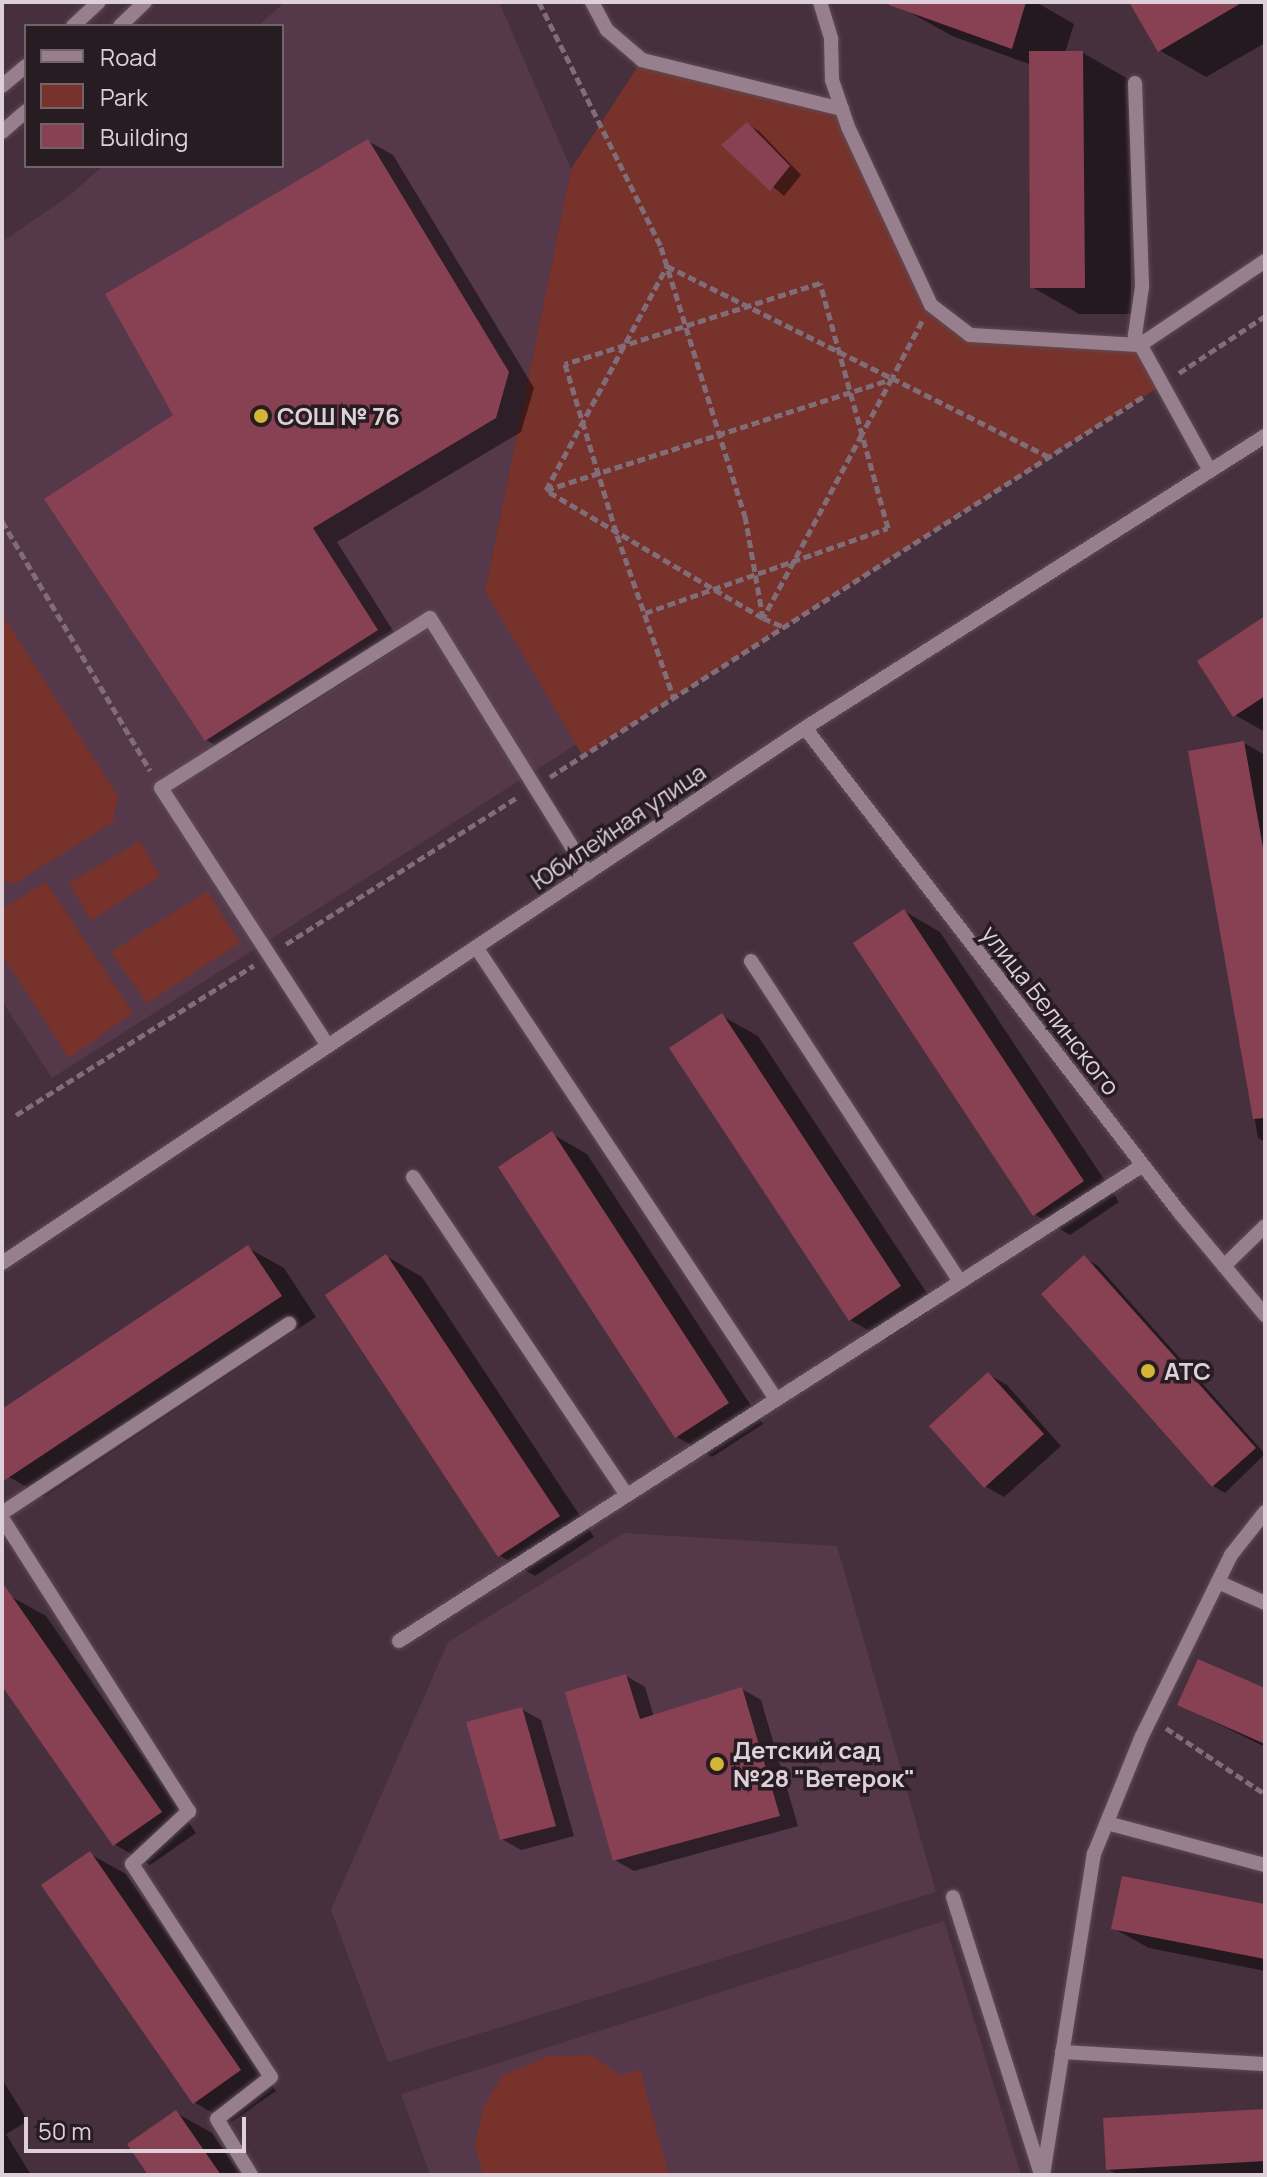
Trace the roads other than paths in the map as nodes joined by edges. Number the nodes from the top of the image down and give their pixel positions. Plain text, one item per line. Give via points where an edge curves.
1 (99, 2) edge
2 (145, 2) edge
3 (592, 2) edge
4 (820, 2) edge
5 (75, 24) edge
6 (122, 24) edge
7 (24, 68) edge
8 (1135, 83) dead end
9 (2, 86) edge
10 (842, 109) junction
11 (24, 113) edge
12 (2, 132) edge
13 (1265, 261) edge
14 (1140, 345) junction
15 (1265, 436) edge
16 (1210, 471) junction
17 (805, 728) junction
18 (588, 873) junction
19 (476, 947) junction
20 (751, 961) dead end
21 (328, 1046) junction
22 (1143, 1165) junction
23 (413, 1177) dead end
24 (1265, 1226) edge
25 (2, 1263) edge
26 (1224, 1266) junction
27 (960, 1282) junction
28 (1265, 1315) edge
29 (289, 1324) dead end
30 (776, 1399) junction
31 (627, 1495) junction
32 (1265, 1512) edge
33 (2, 1516) edge
34 (1218, 1582) junction
35 (1265, 1603) edge
36 (399, 1641) dead end
37 (1107, 1823) junction
38 (1265, 1865) edge
39 (953, 1897) dead end
40 (1062, 2052) junction
41 (1265, 2064) edge
42 (251, 2175) edge
43 (1042, 2175) edge

1 - 5 street
2 - 6 street
3 - 10 street via 607,30 642,60
4 - 10 street
7 - 9 street
8 - 14 street via 1142,287 1135,335
10 - 14 street via 931,305 970,335
11 - 12 street
13 - 14 street
14 - 16 street
15 - 16 street, Юбилейная улица
16 - 17 street, Юбилейная улица
17 - 18 street, Юбилейная улица
17 - 22 street, улица Белинского
18 - 19 street, Юбилейная улица
18 - 21 street via 430,618 161,788
19 - 21 street, Юбилейная улица
19 - 30 street
20 - 27 street
21 - 25 street, Юбилейная улица
22 - 26 street, улица Белинского
22 - 27 street
23 - 31 street
24 - 26 street
26 - 28 street, улица Белинского
27 - 30 street
29 - 33 street
30 - 31 street
31 - 36 street
32 - 34 street via 1231,1555
33 - 42 street via 189,1811 132,1864 271,2077 217,2119
34 - 35 street
34 - 37 street
37 - 38 street
37 - 40 street via 1094,1854
39 - 43 street
40 - 41 street
40 - 43 street

